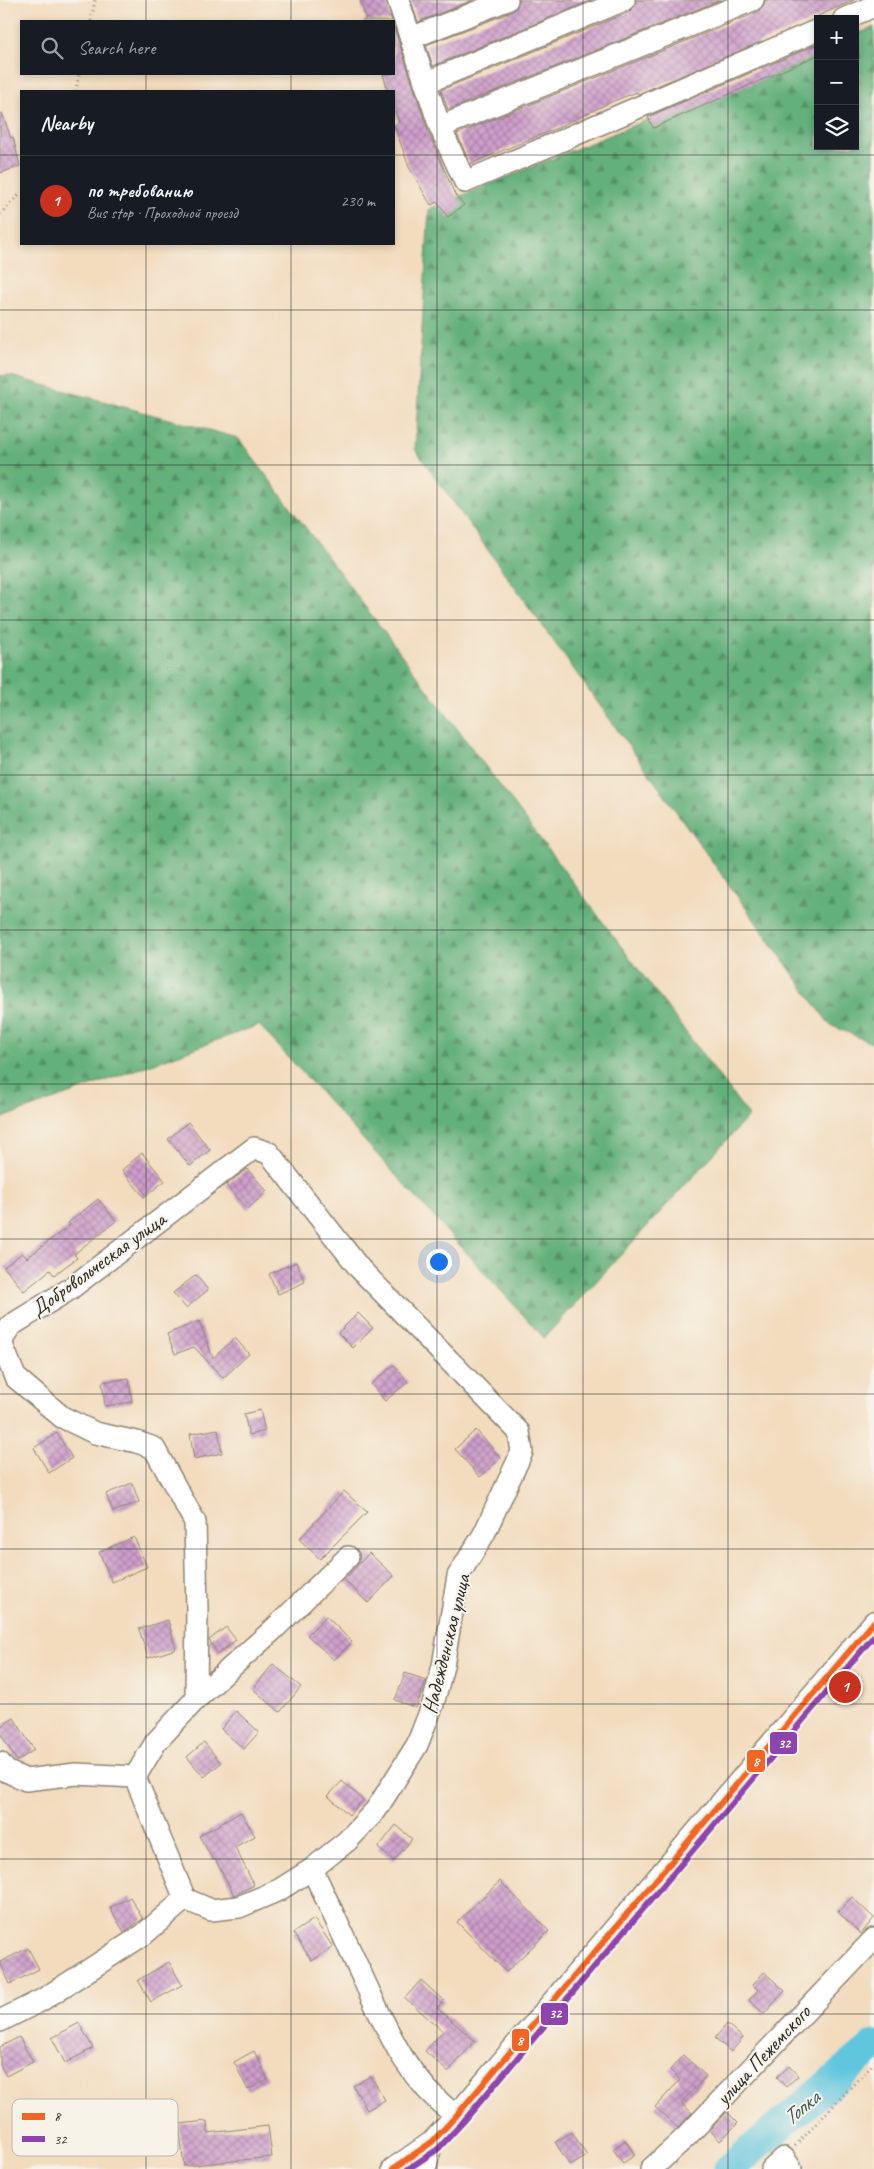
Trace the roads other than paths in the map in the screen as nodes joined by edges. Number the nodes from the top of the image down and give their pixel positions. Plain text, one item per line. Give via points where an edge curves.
1 (398, 0) edge
2 (507, 0) edge
3 (624, 0) edge
4 (753, 0) edge
5 (874, 6) edge
6 (853, 15) edge
7 (814, 32) edge
8 (411, 38) junction
9 (425, 83) junction
10 (440, 127) junction
11 (254, 1148) joint
12 (348, 1557) dead end
13 (874, 1622) edge
14 (196, 1699) junction
15 (0, 1763) edge
16 (135, 1778) junction
17 (312, 1869) junction
18 (185, 1899) junction
19 (874, 1939) edge
20 (0, 2021) edge
21 (456, 2116) junction
22 (432, 2142) junction
23 (393, 2169) edge
24 (425, 2169) edge
25 (651, 2169) edge

1 - 8 street
2 - 8 street
3 - 9 street
4 - 10 street
5 - 6 street
7 - 10 street via 465,182
8 - 9 street
9 - 10 street
11 - 14 street, Добровольческая улица via 70,1289 10,1326 1,1342 16,1377 62,1418 95,1433 154,1448 195,1522
11 - 17 street, Надежденская улица via 269,1153 360,1269 519,1432 522,1452 484,1534 458,1576 434,1704 417,1745 376,1810 347,1841
12 - 14 street
13 - 21 street
14 - 16 street via 156,1742
15 - 16 street via 6,1771 26,1780 76,1774
16 - 18 street
17 - 18 street, Надежденская улица via 279,1890 239,1907 211,1910
17 - 21 street via 409,2069 433,2097
18 - 20 street via 143,1935 42,2000
19 - 25 street, улица Пежемского via 687,2136
21 - 22 street
22 - 23 street
22 - 24 street

